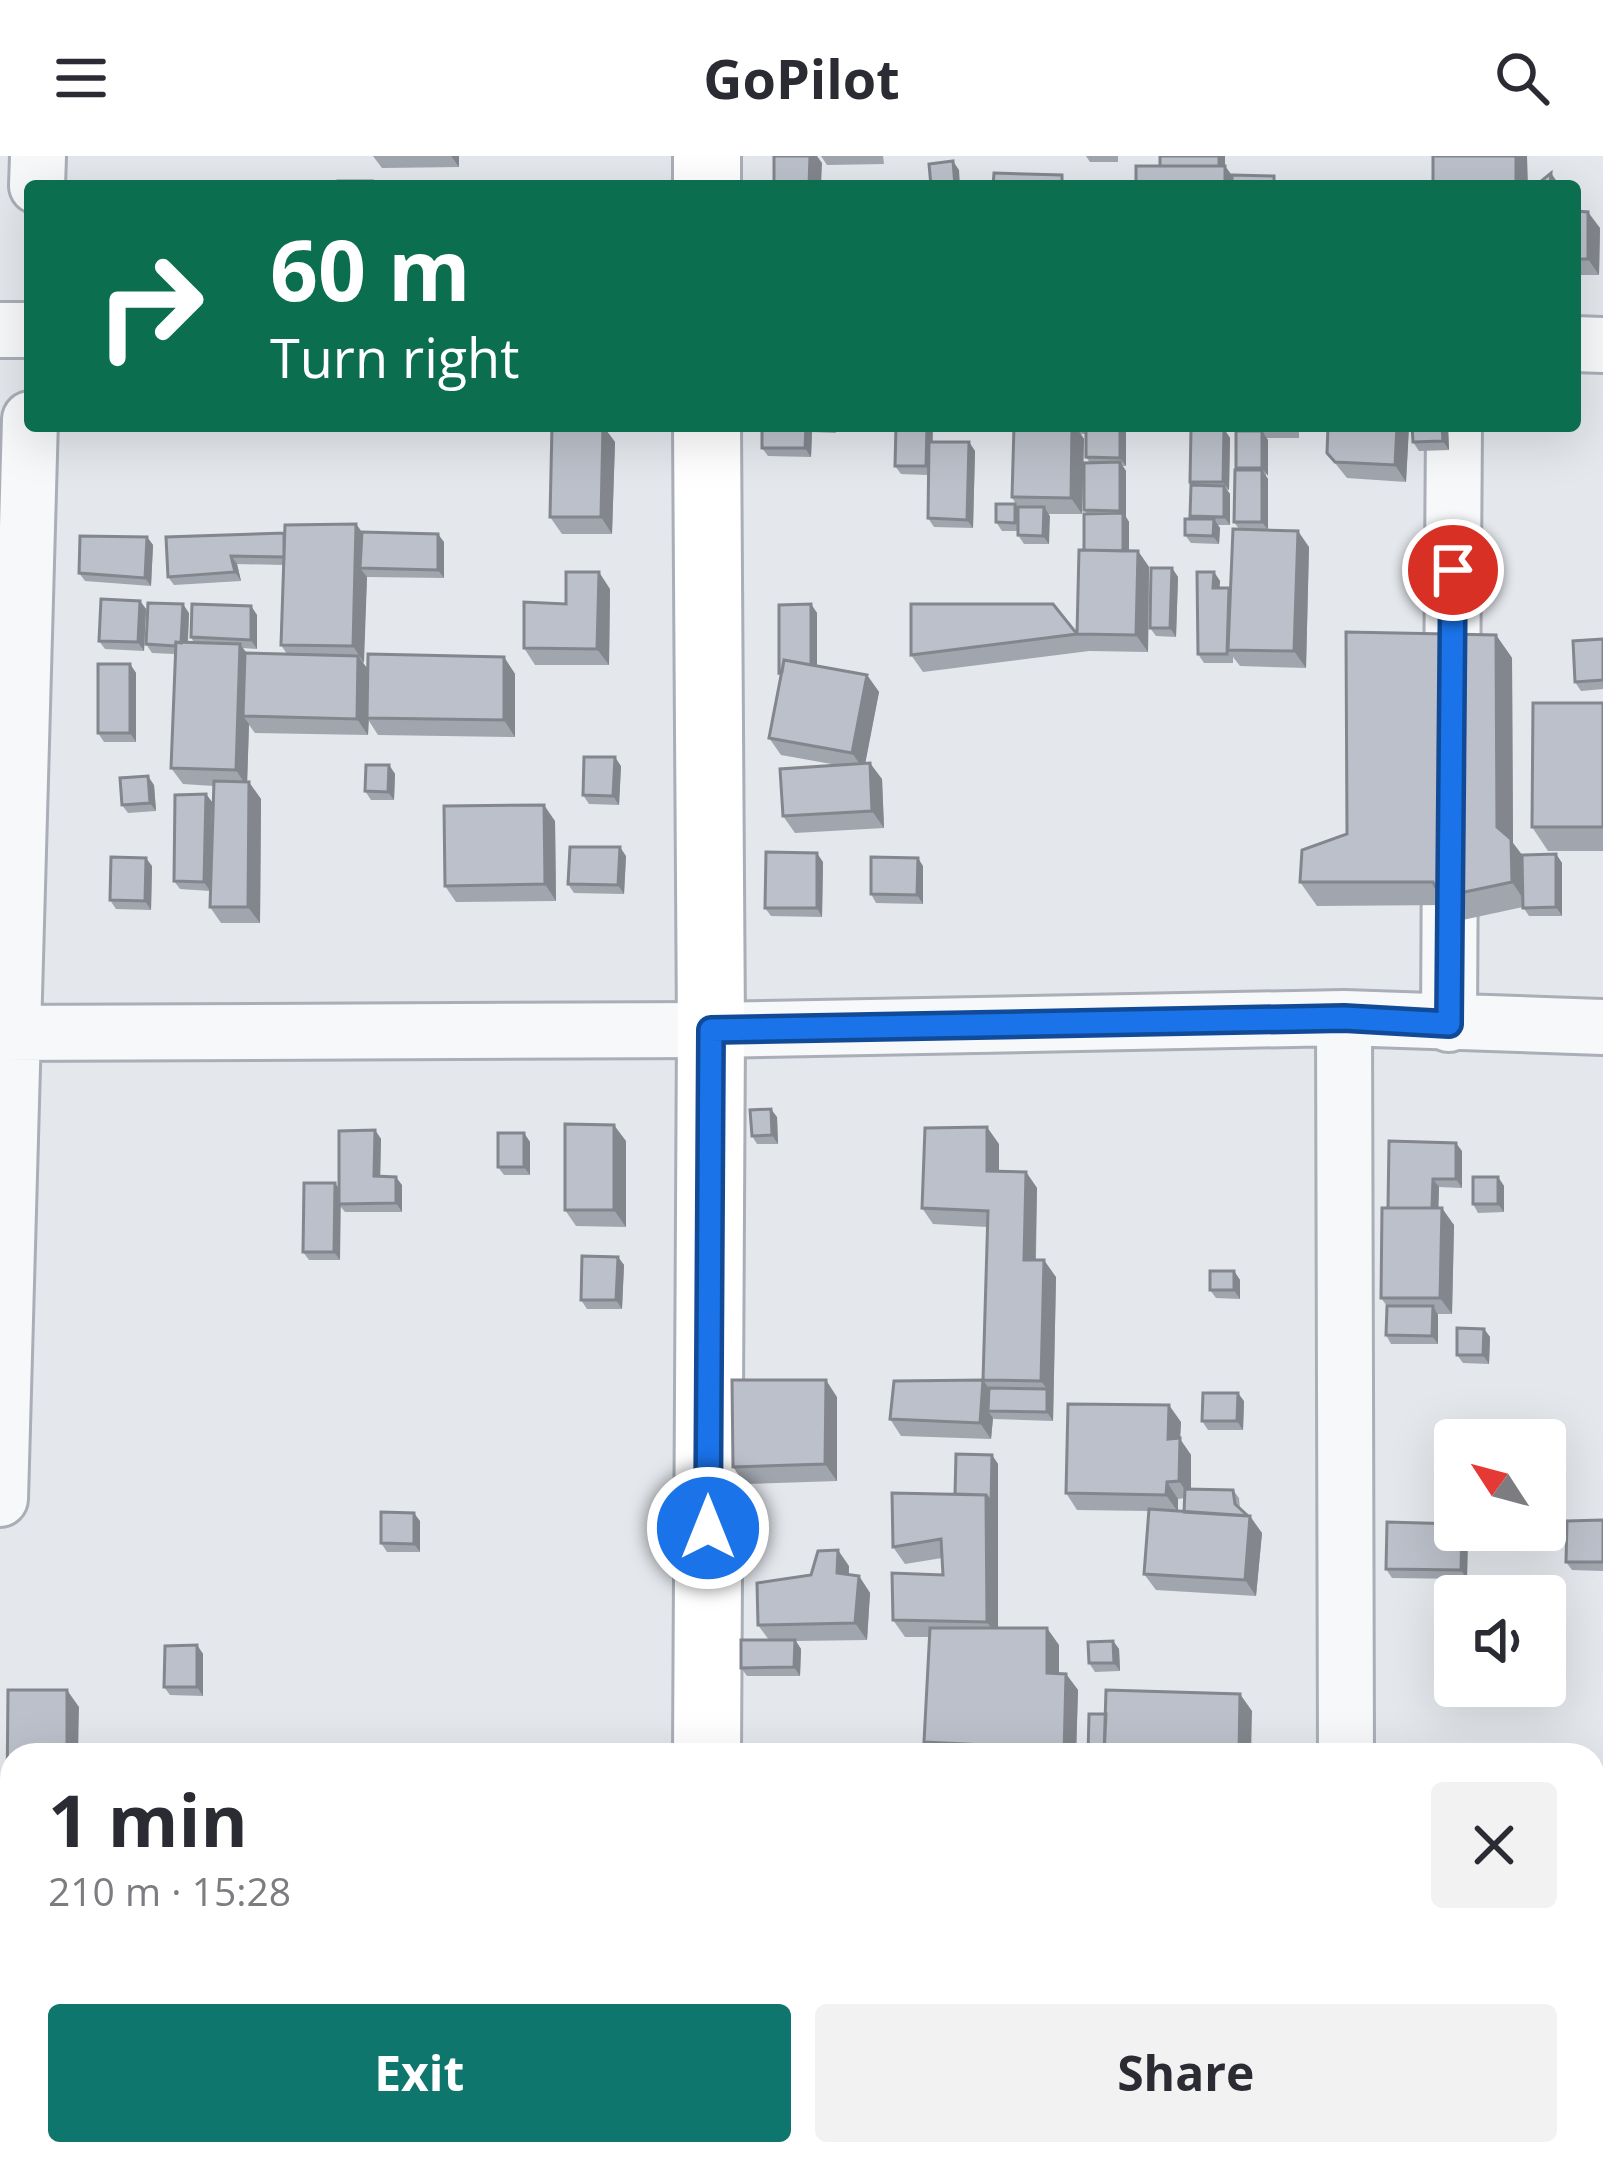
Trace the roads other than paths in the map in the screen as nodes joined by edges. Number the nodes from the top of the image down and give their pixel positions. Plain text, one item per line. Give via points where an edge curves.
1 (29, 432) edge
2 (706, 432) edge
3 (1454, 432) edge
4 (1344, 1018) junction
5 (1449, 1024) junction
6 (1603, 1027) edge
7 (711, 1030) junction
8 (6, 1032) edge
9 (0, 1498) edge
10 (707, 1743) edge
11 (1346, 1743) edge

1 - 8 street
2 - 7 street
3 - 5 street
4 - 5 street
4 - 7 street
4 - 11 street
5 - 6 street
7 - 8 street
7 - 10 street
8 - 9 street

